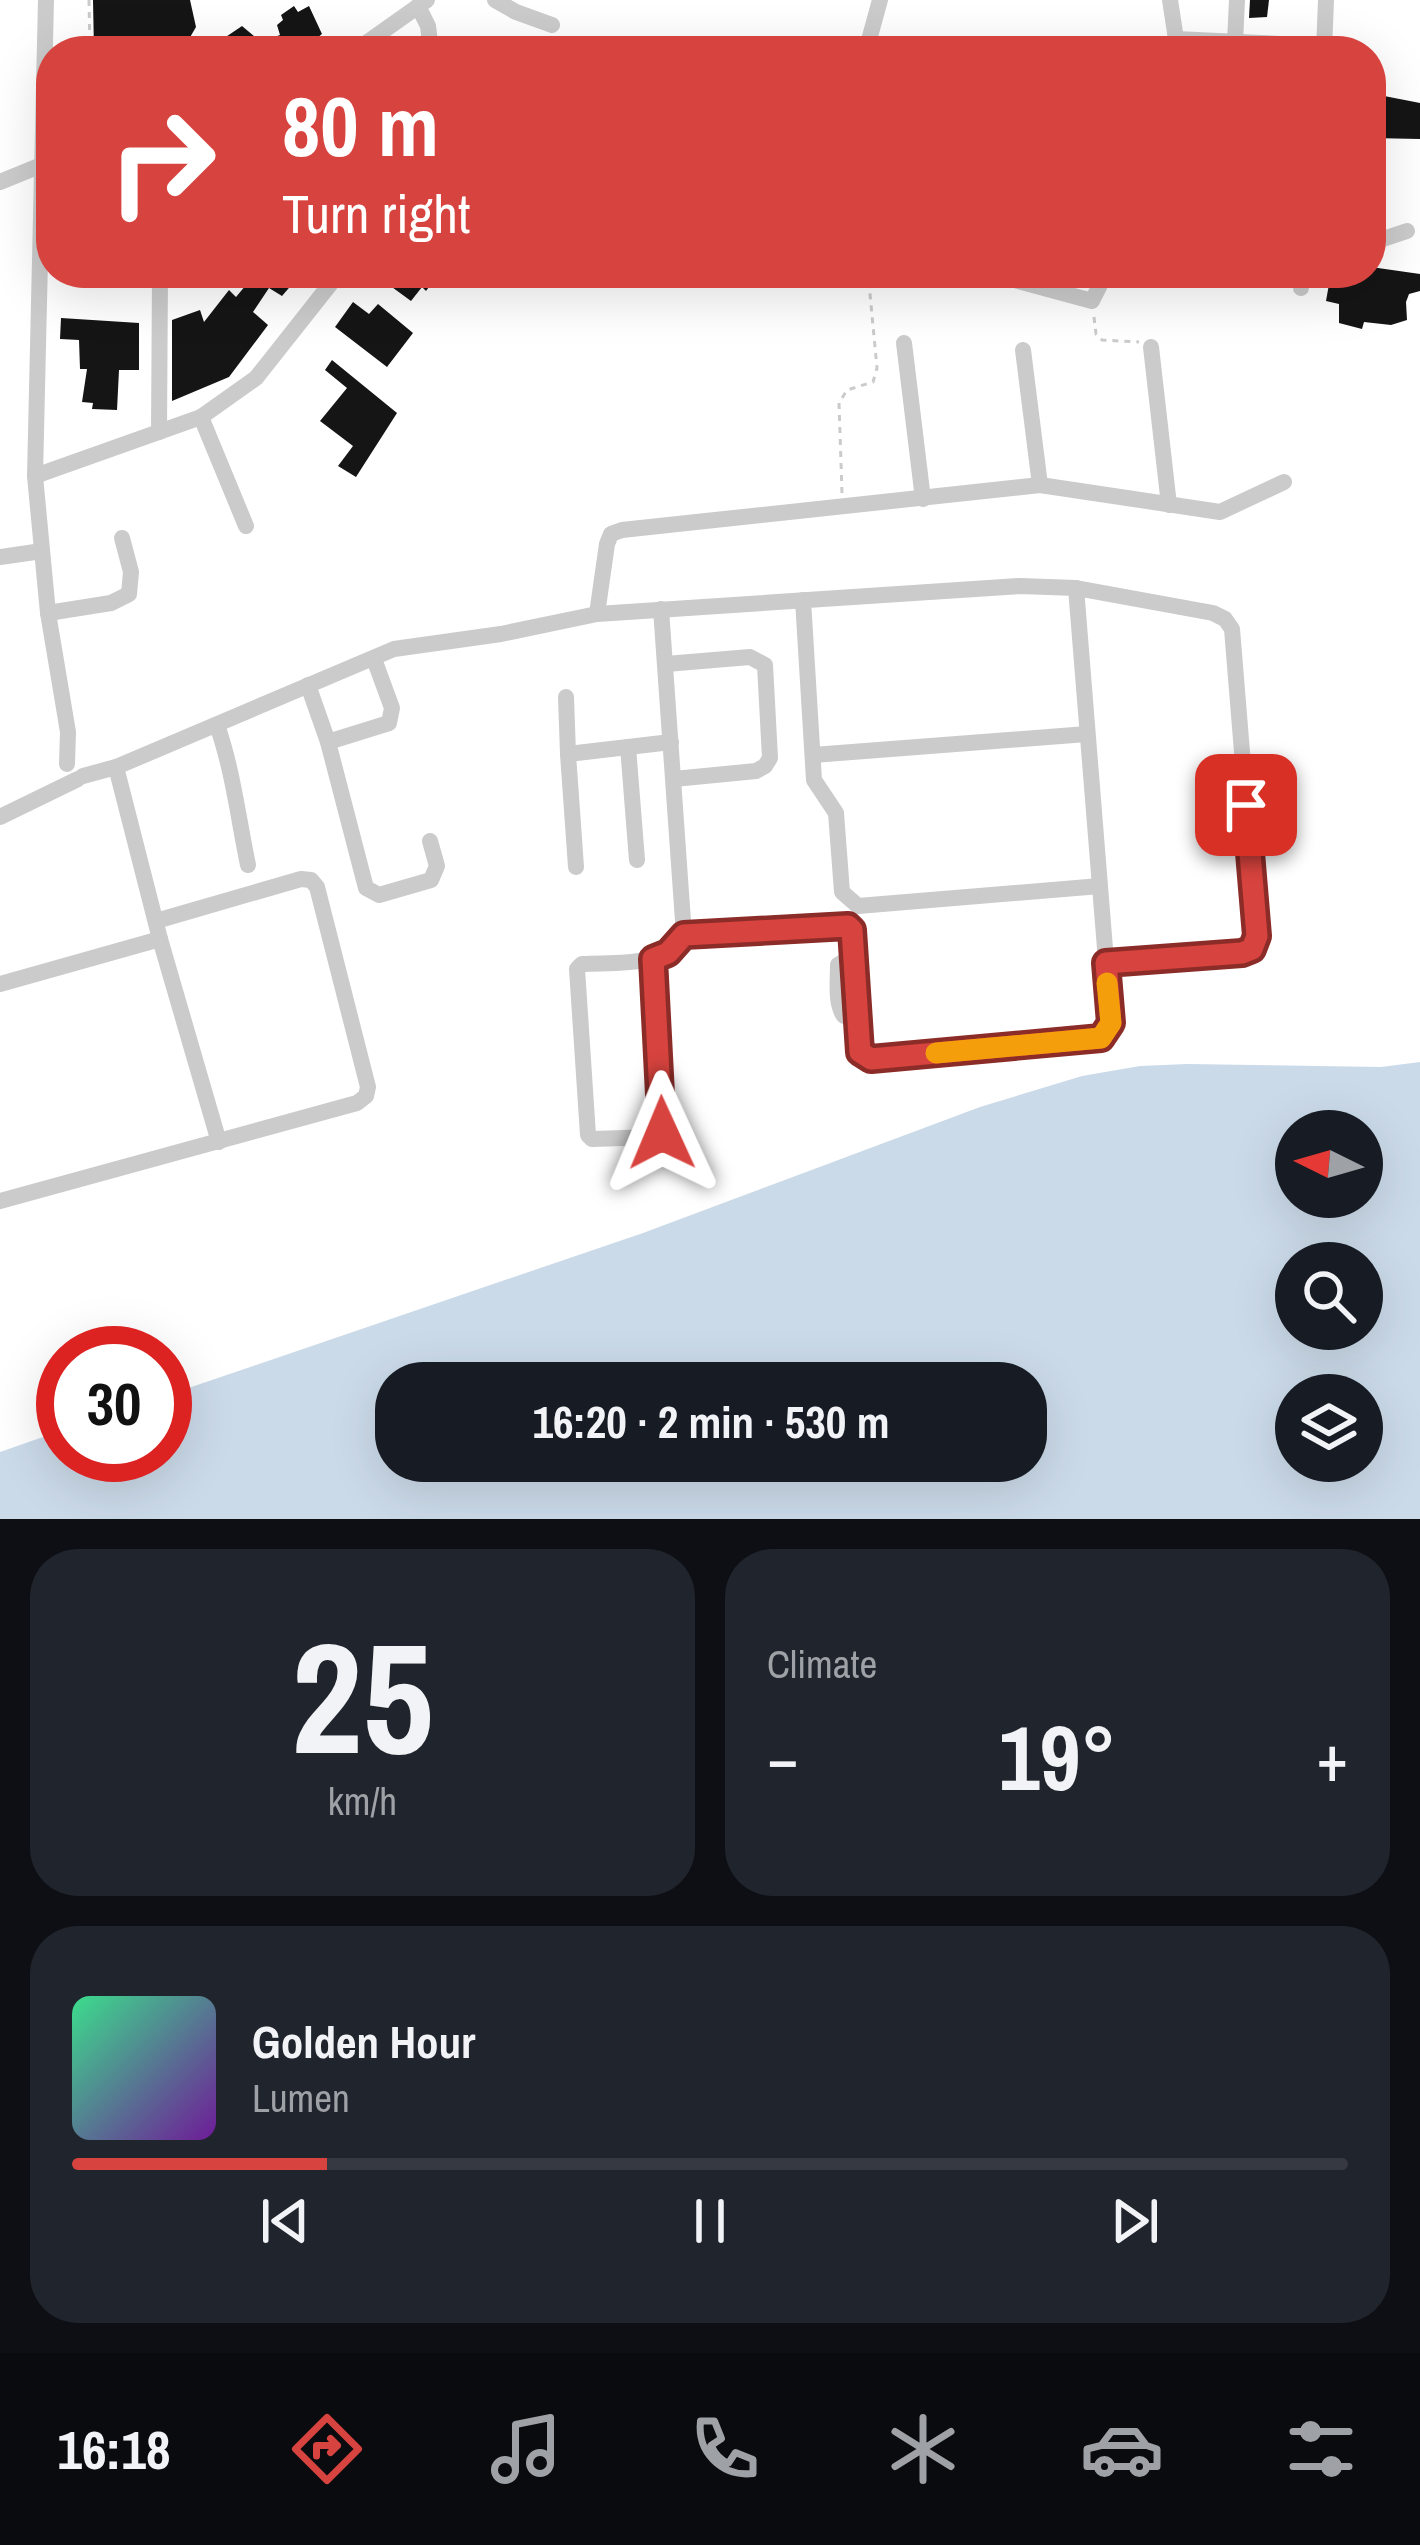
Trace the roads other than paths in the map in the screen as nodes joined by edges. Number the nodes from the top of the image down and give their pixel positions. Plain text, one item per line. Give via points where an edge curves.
1 (49, 0) edge
2 (495, 0) edge
3 (880, 0) edge
4 (1170, 0) edge
5 (1237, 0) edge
6 (1326, 0) edge
7 (423, 3) edge
8 (552, 25) dead end
9 (47, 36) edge
10 (376, 36) edge
11 (429, 36) edge
12 (870, 36) edge
13 (1173, 36) edge
14 (1235, 36) edge
15 (1325, 36) edge
16 (36, 167) edge
17 (0, 182) edge
18 (1406, 231) dead end
19 (1386, 238) edge
20 (42, 288) edge
21 (160, 288) edge
22 (327, 288) edge
23 (1044, 288) edge
24 (1098, 288) edge
25 (904, 343) dead end
26 (1151, 347) road end
27 (1023, 350) dead end
28 (201, 417) junction
29 (159, 432) junction
30 (35, 476) junction
31 (1284, 482) dead end
32 (1040, 485) junction
33 (923, 500) junction
34 (1169, 505) junction
35 (246, 526) dead end
36 (122, 538) dead end
37 (42, 551) junction
38 (0, 557) edge
39 (1076, 588) junction
40 (803, 600) junction
41 (662, 609) junction
42 (48, 613) junction
43 (597, 614) junction
44 (374, 659) junction
45 (666, 664) junction
46 (308, 685) junction
47 (566, 697) dead end
48 (217, 725) junction
49 (1087, 734) junction
50 (328, 742) junction
51 (671, 742) junction
52 (628, 747) junction
53 (568, 754) junction
54 (813, 755) junction
55 (116, 767) junction
56 (76, 770) junction
57 (674, 779) junction
58 (0, 818) edge
59 (430, 842) dead end
60 (637, 860) dead end
61 (248, 865) dead end
62 (576, 867) dead end
63 (1100, 886) junction
64 (158, 930) junction
65 (684, 935) junction
66 (661, 956) junction
67 (1106, 963) junction
68 (0, 984) edge
69 (219, 1142) junction
70 (0, 1201) edge

1 - 9 street
2 - 8 street
3 - 12 street
4 - 13 street
5 - 14 street
6 - 15 street
7 - 10 street
7 - 11 street
16 - 17 street
18 - 19 street
20 - 30 street
21 - 29 street
22 - 28 street via 256,378
23 - 24 street via 1092,301
25 - 33 street
26 - 34 street
27 - 32 street
28 - 29 street
28 - 35 street
29 - 30 street
30 - 37 street
31 - 34 street via 1220,512
32 - 33 street
32 - 34 street
33 - 43 street via 611,534
36 - 42 street via 129,594
37 - 38 street
37 - 42 street
39 - 40 street
39 - 49 street
39 - 67 street via 1213,614 1232,629 1256,913 1257,936 1242,953
40 - 41 street
40 - 54 street
41 - 43 street
41 - 45 street
42 - 56 street
43 - 44 street
44 - 46 street
44 - 50 street via 389,723
45 - 51 street
45 - 57 street via 750,657 764,665 765,766
46 - 48 street
46 - 50 street
47 - 53 street
48 - 55 street
48 - 61 street via 235,777
49 - 54 street
49 - 63 street
50 - 59 street via 371,893 431,880 437,866
51 - 52 street
51 - 57 street
52 - 53 street
52 - 60 street
53 - 62 street
54 - 63 street via 814,780 836,813 848,902
55 - 56 street
55 - 64 street
56 - 58 street
57 - 65 street
63 - 67 street
64 - 68 street
64 - 69 street
64 - 69 street via 302,879 316,887 366,1096
65 - 66 street
65 - 67 street via 852,930 860,1052 871,1059 1101,1038 1111,1023
66 - 66 street via 577,969 592,1139 662,1133
69 - 70 street

